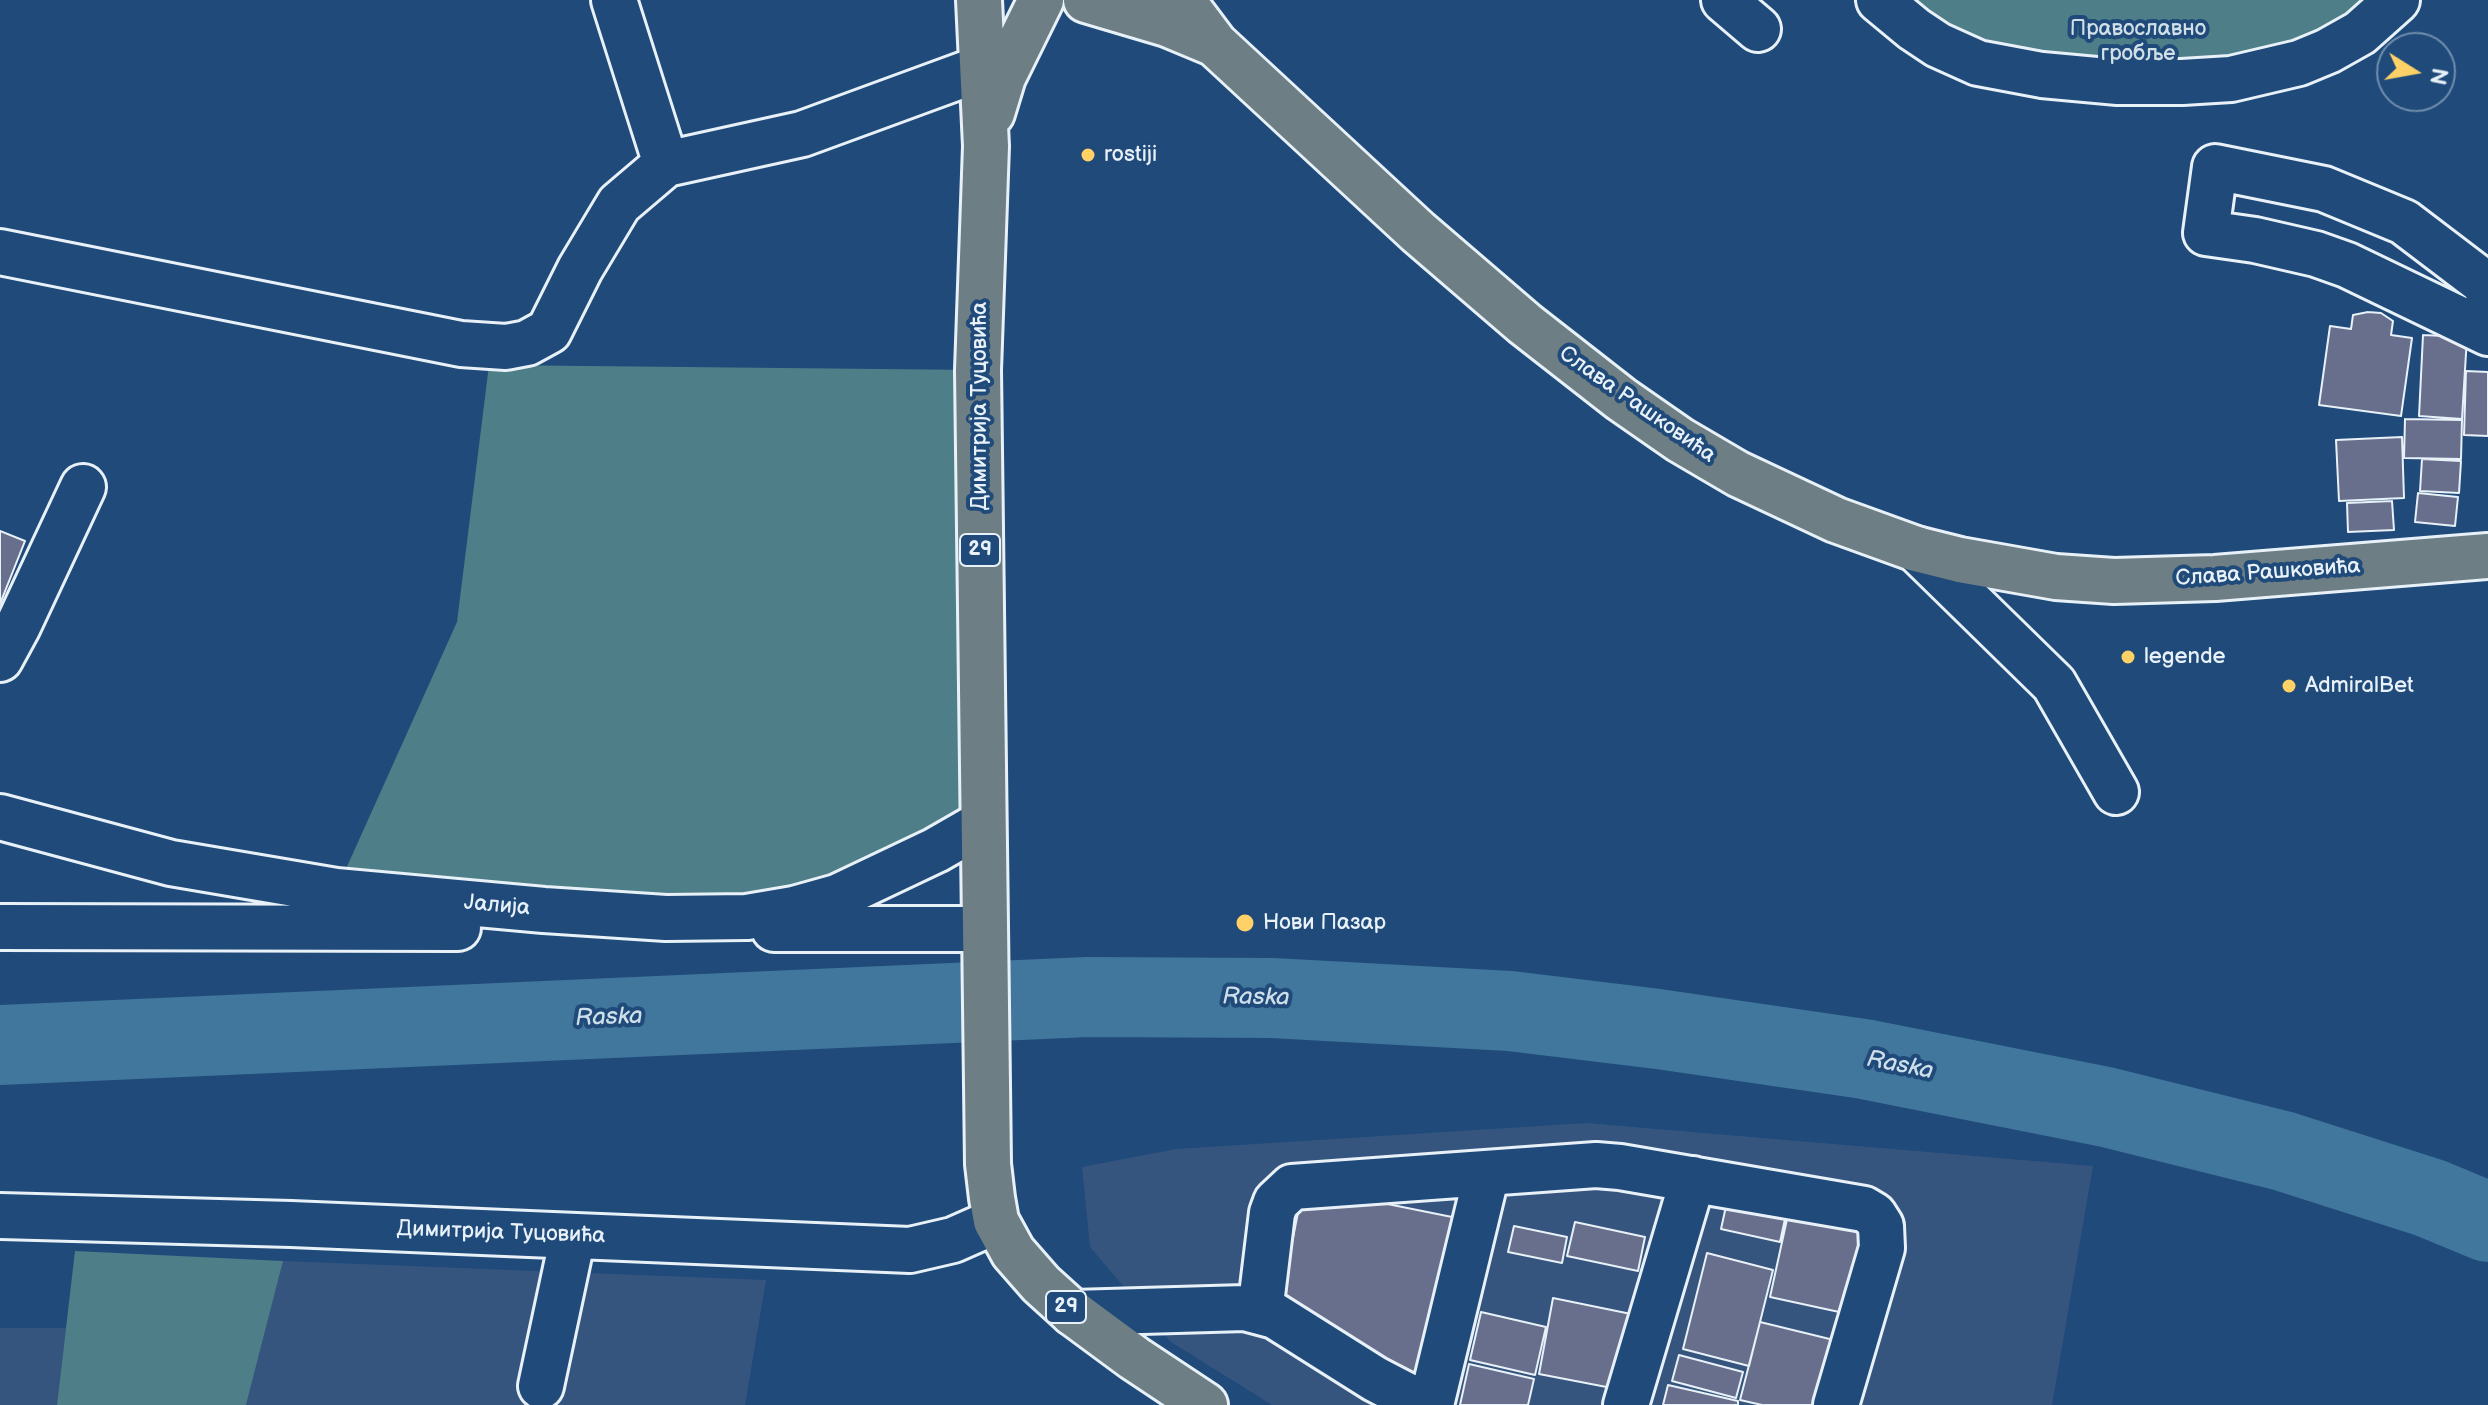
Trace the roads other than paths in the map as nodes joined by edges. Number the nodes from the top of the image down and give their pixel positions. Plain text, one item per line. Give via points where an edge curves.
1 (614, 0) edge
2 (979, 0) edge
3 (1041, 0) edge
4 (1086, 0) edge
5 (1182, 0) edge
6 (1724, 0) edge
7 (1879, 0) edge
8 (2397, 0) edge
9 (2406, 0) edge
10 (1758, 29) dead end
11 (1215, 44) junction
12 (2299, 63) junction
13 (982, 68) junction
14 (986, 146) junction
15 (666, 164) junction
16 (0, 252) edge
17 (2488, 291) edge
18 (2488, 333) edge
19 (83, 487) dead end
20 (1916, 549) junction
21 (2488, 556) edge
22 (0, 659) edge
23 (2116, 792) dead end
24 (0, 817) edge
25 (983, 823) junction
26 (0, 927) edge
27 (984, 942) junction
28 (1487, 1173) junction
29 (1693, 1179) junction
30 (0, 1216) edge
31 (996, 1221) junction
32 (573, 1236) junction
33 (1260, 1312) junction
34 (1073, 1313) junction
35 (541, 1386) dead end
36 (1205, 1405) edge
37 (1428, 1405) edge
38 (1626, 1405) edge
39 (1836, 1405) edge

1 - 15 street
2 - 13 main road, 29
3 - 14 main road via 1003,77
4 - 11 main road
5 - 11 main road
6 - 10 street
7 - 12 street via 1938,45 1978,63 2042,75 2182,82 2231,79
8 - 12 street via 2360,33
9 - 12 street via 2382,47 2345,61
11 - 20 main road, Слава Рашковића via 1429,242 1621,399 1738,474 1836,520
13 - 14 main road, 29
13 - 15 street via 802,134
14 - 25 main road, Димитрија Туцовића / 29 via 978,370
15 - 16 street via 619,204 549,331 506,347 461,344
17 - 18 street via 2404,222 2324,189 2215,167 2206,233 2316,254
19 - 22 street
20 - 21 main road, Слава Рашковића via 2042,575 2114,581
20 - 23 street via 2054,684
24 - 25 street, Јалија via 171,863 336,891 666,918 747,917 837,897
25 - 27 main road, Димитрија Туцовића / 29
26 - 27 street
27 - 31 main road, 29 via 988,1164
28 - 29 street via 1596,1165
28 - 33 street via 1292,1187 1272,1213
28 - 37 street
29 - 38 street
29 - 39 street via 1864,1209 1881,1226 1882,1248
30 - 32 street, Димитрија Туцовића
31 - 32 street, Димитрија Туцовића via 953,1240 910,1250
31 - 34 main road, 29 via 1013,1252
32 - 35 street
33 - 34 street via 1245,1308
33 - 37 street
34 - 36 main road, 29

